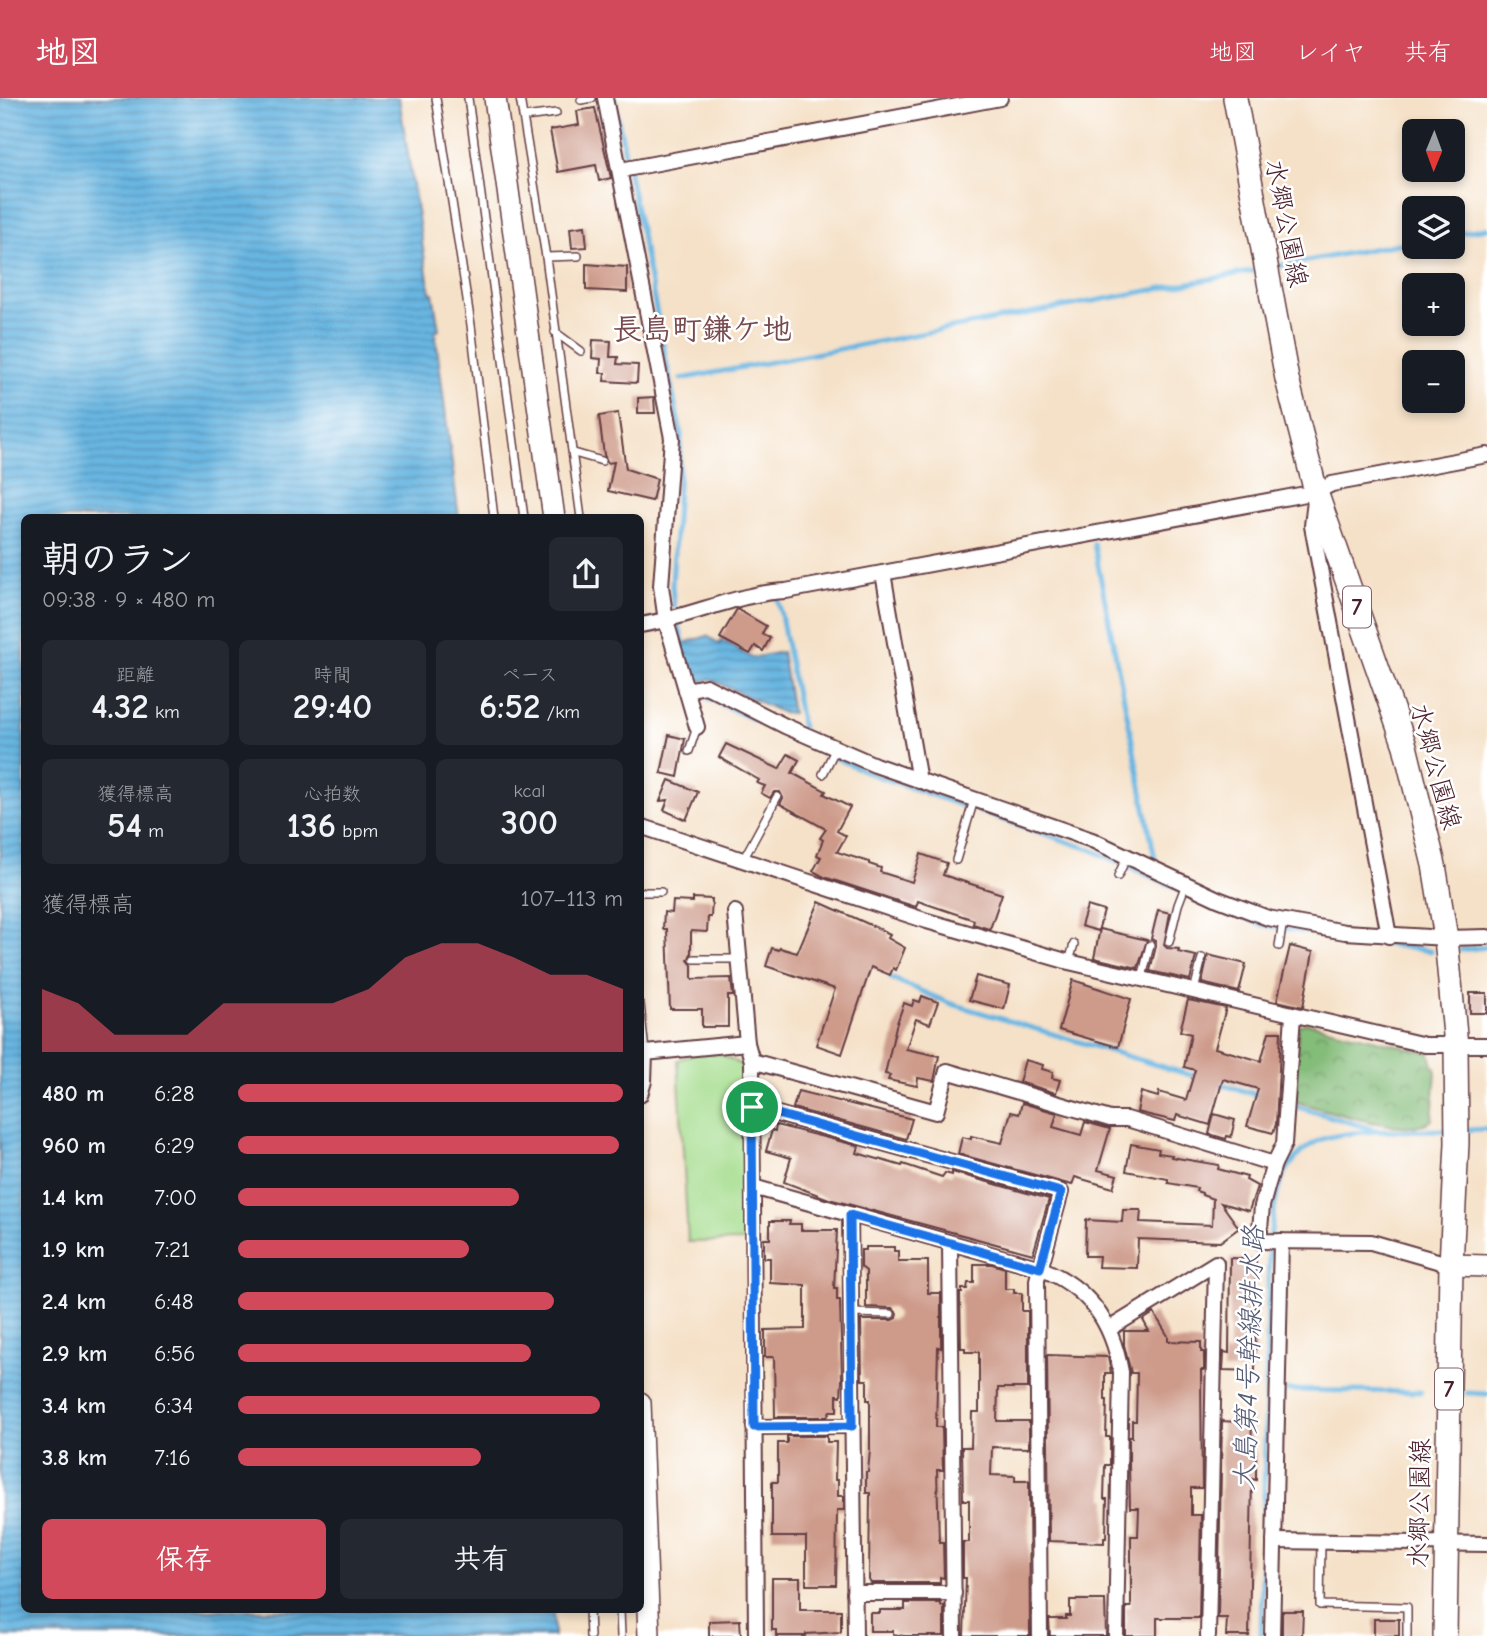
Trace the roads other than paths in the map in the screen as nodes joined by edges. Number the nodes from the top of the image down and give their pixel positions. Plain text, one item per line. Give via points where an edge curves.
1 (436, 98) edge
2 (468, 98) edge
3 (495, 98) edge
4 (520, 98) edge
5 (592, 98) edge
6 (606, 98) edge
7 (1000, 98) edge
8 (1235, 98) edge
9 (581, 100) dead end
10 (556, 113) dead end
11 (524, 117) junction
12 (627, 169) junction
13 (578, 256) dead end
14 (546, 257) junction
15 (555, 332) junction
16 (581, 351) dead end
17 (574, 453) junction
18 (1487, 455) edge
19 (602, 461) dead end
20 (1316, 492) junction
21 (494, 514) edge
22 (523, 514) edge
23 (553, 514) edge
24 (581, 514) edge
25 (883, 573) junction
26 (666, 621) junction
27 (644, 624) edge
28 (687, 690) junction
29 (697, 727) joint
30 (836, 748) junction
31 (689, 751) dead end
32 (823, 774) dead end
33 (919, 780) junction
34 (777, 797) dead end
35 (974, 800) junction
36 (644, 827) edge
37 (1127, 856) junction
38 (743, 860) junction
39 (956, 860) dead end
40 (1118, 876) dead end
41 (1186, 884) junction
42 (644, 892) edge
43 (662, 892) dead end
44 (735, 912) dead end
45 (1283, 921) junction
46 (1389, 936) junction
47 (1487, 937) edge
48 (1446, 938) junction
49 (1169, 942) dead end
50 (1074, 944) dead end
51 (1150, 945) dead end
52 (1279, 946) dead end
53 (694, 958) dead end
54 (1202, 958) dead end
55 (739, 959) junction
56 (1069, 962) junction
57 (1141, 979) junction
58 (1194, 991) junction
59 (1293, 1015) junction
60 (644, 1043) edge
61 (747, 1043) junction
62 (1487, 1045) edge
63 (1456, 1046) junction
64 (645, 1053) junction
65 (752, 1061) junction
66 (644, 1081) edge
67 (752, 1107) junction
68 (1274, 1164) junction
69 (753, 1187) junction
70 (850, 1215) junction
71 (1280, 1241) junction
72 (950, 1243) junction
73 (1451, 1265) junction
74 (1487, 1266) edge
75 (1040, 1268) junction
76 (851, 1313) junction
77 (891, 1314) dead end
78 (1109, 1329) junction
79 (852, 1426) junction
80 (754, 1427) junction
81 (644, 1507) edge
82 (1274, 1541) junction
83 (1321, 1541) junction
84 (1447, 1544) junction
85 (1487, 1544) edge
86 (854, 1593) junction
87 (954, 1594) junction
88 (589, 1613) edge
89 (620, 1613) edge
90 (590, 1636) edge
91 (621, 1636) edge
92 (649, 1636) edge
93 (756, 1636) edge
94 (855, 1636) edge
95 (954, 1636) edge
96 (1040, 1636) edge
97 (1116, 1636) edge
98 (1208, 1636) edge
99 (1272, 1636) edge
100 (1406, 1636) edge
101 (1445, 1636) edge

1 - 21 lane via 471,325
2 - 22 lane
3 - 23 street
4 - 11 lane
5 - 9 lane
6 - 12 street
7 - 12 street
8 - 20 main road, 水郷公園線 / 7 via 1287,379
10 - 11 lane
11 - 14 lane
12 - 26 street via 672,438 662,586
13 - 14 lane
14 - 15 lane
15 - 16 lane
15 - 17 lane
17 - 19 lane
17 - 24 lane
18 - 20 street via 1332,484
20 - 25 street
20 - 46 street via 1312,526
20 - 48 main road, 水郷公園線 / 7 via 1405,746 1434,865
25 - 26 street via 763,592
25 - 33 street
26 - 27 street
26 - 28 street
28 - 29 street
28 - 30 street via 706,686
29 - 31 lane
30 - 32 lane
30 - 33 street
33 - 35 street
34 - 38 lane
35 - 37 street
35 - 39 lane
36 - 38 street
37 - 40 lane
37 - 41 street
38 - 56 street
41 - 45 street
41 - 49 lane
42 - 43 lane
44 - 55 street
45 - 46 street
45 - 52 lane
46 - 48 street
47 - 48 street
48 - 63 main road, 水郷公園線 / 7
50 - 56 lane
51 - 57 lane
53 - 55 lane
54 - 58 lane
55 - 61 street
56 - 57 street
57 - 58 street
58 - 59 street
59 - 63 street via 1425,1045
59 - 68 street via 1284,1144
60 - 64 lane
61 - 64 street
61 - 65 street
62 - 63 street
63 - 73 main road, 水郷公園線 / 7
64 - 66 street
65 - 67 street
65 - 68 street via 936,1112 947,1071
67 - 69 street
67 - 75 street via 1061,1192
68 - 71 street via 1262,1206 1259,1241
69 - 70 street
69 - 80 street
70 - 72 street
70 - 76 street
71 - 73 street via 1371,1242
71 - 82 street
72 - 75 street
72 - 87 street
73 - 74 street
73 - 84 main road, 水郷公園線 / 7
75 - 78 street via 1077,1288
75 - 96 street
76 - 77 lane
76 - 79 street
78 - 97 street via 1121,1372
78 - 98 street via 1216,1263
79 - 80 street
79 - 86 street
80 - 93 street
81 - 92 street
82 - 83 street
82 - 99 street
83 - 84 street
83 - 100 lane via 1320,1605 1407,1607
84 - 85 street
84 - 101 main road, 水郷公園線 / 7
86 - 87 street
86 - 94 street
87 - 95 street
88 - 90 lane
89 - 91 lane

